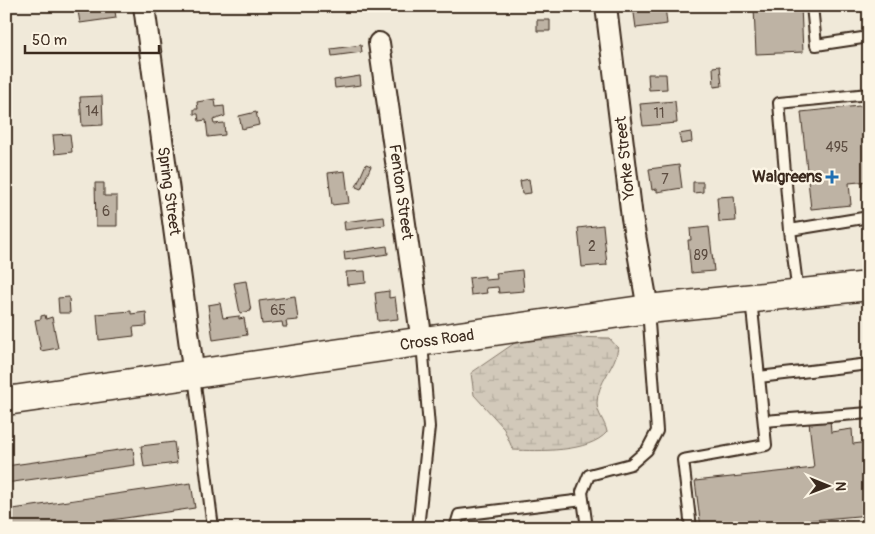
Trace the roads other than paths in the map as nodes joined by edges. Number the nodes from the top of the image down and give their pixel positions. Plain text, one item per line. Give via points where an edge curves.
1 (144, 6) edge
2 (606, 6) edge
3 (812, 6) edge
4 (869, 37) edge
5 (379, 43) dead end
6 (869, 94) edge
7 (869, 217) edge
8 (790, 230) junction
9 (869, 286) edge
10 (798, 293) junction
11 (751, 298) junction
12 (648, 309) junction
13 (422, 342) junction
14 (869, 364) edge
15 (194, 376) junction
16 (759, 377) junction
17 (6, 402) edge
18 (869, 413) edge
19 (764, 421) junction
20 (583, 500) junction
21 (213, 528) edge
22 (418, 528) edge
23 (456, 528) edge
24 (588, 528) edge
25 (691, 528) edge

1 - 15 street, Spring Street
2 - 12 street, Yorke Street via 632,218
3 - 4 lane via 816,45
5 - 13 street, Fenton Street
6 - 8 lane via 779,103
7 - 8 lane
8 - 10 lane
9 - 10 street, Cross Road
10 - 11 street, Cross Road
11 - 12 street, Cross Road
11 - 16 lane
12 - 13 street, Cross Road
12 - 20 lane via 657,431 647,450 631,464 589,475 582,492
13 - 15 street, Cross Road
13 - 22 lane via 429,427
14 - 16 lane
15 - 17 street, Cross Road
15 - 21 lane
16 - 19 lane
18 - 19 lane
19 - 25 lane via 766,445 684,460
20 - 23 lane via 459,515
20 - 24 lane

